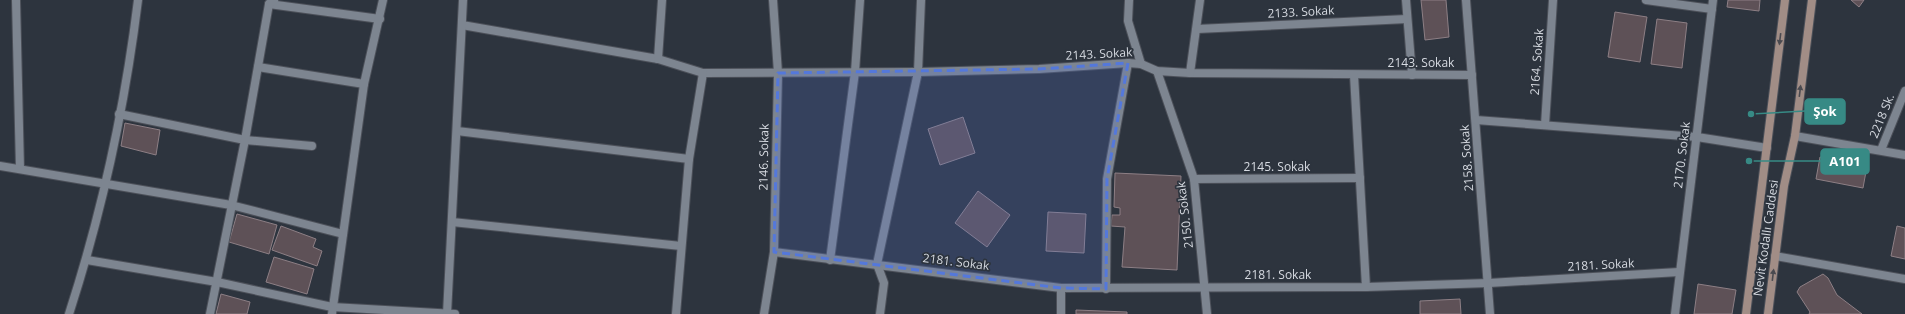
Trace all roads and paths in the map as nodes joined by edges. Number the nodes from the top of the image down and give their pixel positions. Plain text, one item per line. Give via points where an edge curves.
1 (16, 0) edge
2 (138, 0) edge
3 (383, 0) edge
4 (463, 0) edge
5 (661, 0) edge
6 (773, 0) edge
7 (860, 0) edge
8 (921, 0) edge
9 (1129, 0) edge
10 (1200, 0) edge
11 (1406, 0) edge
12 (1466, 0) edge
13 (1553, 0) edge
14 (1646, 0) edge
15 (1714, 0) edge
16 (1785, 0) edge
17 (1812, 0) edge
18 (271, 2) edge
19 (1712, 9) junction
20 (380, 19) junction
21 (1407, 19) junction
22 (462, 25) junction
23 (1197, 29) junction
24 (658, 59) junction
25 (1128, 63) junction
26 (1142, 64) junction
27 (258, 67) junction
28 (1157, 71) junction
29 (855, 72) junction
30 (918, 72) junction
31 (703, 73) junction
32 (778, 73) junction
33 (1190, 73) junction
34 (1412, 75) junction
35 (1354, 76) junction
36 (1472, 76) junction
37 (364, 84) junction
38 (1905, 90) edge
39 (119, 114) junction
40 (1476, 120) junction
41 (1545, 125) junction
42 (457, 131) junction
43 (1795, 136) junction
44 (1697, 138) junction
45 (245, 140) junction
46 (312, 146) dead end
47 (1767, 148) junction
48 (1881, 150) junction
49 (1905, 154) edge
50 (689, 159) junction
51 (0, 166) edge
52 (20, 169) junction
53 (1360, 178) junction
54 (1194, 179) junction
55 (106, 183) junction
56 (231, 205) junction
57 (452, 222) junction
58 (343, 234) junction
59 (681, 246) junction
60 (774, 252) junction
61 (1775, 256) junction
62 (87, 260) junction
63 (830, 260) junction
64 (877, 264) junction
65 (1679, 272) junction
66 (1905, 279) edge
67 (217, 282) junction
68 (1489, 283) junction
69 (1205, 287) junction
70 (1366, 287) junction
71 (1061, 288) junction
72 (1106, 289) junction
73 (332, 310) edge
74 (70, 314) edge
75 (210, 314) edge
76 (450, 314) edge
77 (676, 314) edge
78 (764, 314) edge
79 (880, 314) edge
80 (1061, 314) edge
81 (1207, 314) edge
82 (1490, 314) edge
83 (1675, 314) edge
84 (1746, 314) edge
85 (1768, 314) edge

1 - 52 street
2 - 39 street
3 - 20 street
4 - 22 street
5 - 24 street
6 - 32 street, 2146. Sokak
7 - 29 street
8 - 30 street
9 - 26 street via 1128,21
10 - 23 street
11 - 21 street
12 - 36 street, 2158. Sokak
13 - 41 street, 2164. Sokak
14 - 19 street
15 - 19 street, 2170. Sokak
16 -> 47 main road, Nevit Kodallı Caddesi
43 -> 17 main road, Nevit Kodallı Caddesi
18 - 20 street
18 - 27 street
19 - 44 street, 2170. Sokak
20 - 37 street
21 - 23 street, 2133. Sokak
21 - 34 street
22 - 24 street, 2143. Sokak
22 - 42 street
23 - 33 street
24 - 31 street, 2143. Sokak
25 - 26 street, 2143. Sokak
25 - 30 street, 2143. Sokak via 1038,69
25 - 72 street via 1107,179
26 - 28 street, 2143. Sokak
27 - 37 street
27 - 45 street
28 - 33 street, 2143. Sokak
28 - 54 street, 2150. Sokak
29 - 30 street, 2143. Sokak
29 - 32 street, 2143. Sokak
29 - 63 street
30 - 64 street
31 - 32 street, 2143. Sokak
31 - 50 street
32 - 60 street, 2146. Sokak
33 - 35 street, 2143. Sokak
34 - 35 street, 2143. Sokak
34 - 36 street, 2143. Sokak
35 - 53 street
36 - 40 street, 2158. Sokak
37 - 58 street
38 - 48 street, 2218 Sk.
39 - 45 street
39 - 55 street
40 - 41 street
40 - 68 street, 2158. Sokak
41 - 44 street
42 - 50 street
42 - 57 street
43 - 48 street
43 - 61 main road, Nevit Kodallı Caddesi via 1784,186
44 - 47 street
44 - 65 street, 2170. Sokak
45 - 46 street
45 - 56 street
47 - 84 main road, Nevit Kodallı Caddesi
48 - 49 street
50 - 59 street
51 - 52 street
52 - 55 street
53 - 54 street, 2145. Sokak
53 - 70 street
54 - 69 street, 2150. Sokak
55 - 56 street
55 - 62 street
56 - 58 street
56 - 67 street
57 - 59 street
57 - 76 street
58 - 73 street
59 - 77 street
60 - 63 street, 2181. Sokak
60 - 78 street, 2146. Sokak
61 - 66 street
85 -> 61 main road, Nevit Kodallı Caddesi
62 - 67 street
62 - 74 street
63 - 64 street, 2181. Sokak
64 - 71 street, 2181. Sokak
64 - 79 street via 884,284
65 - 68 street, 2181. Sokak
65 - 83 street, 2170. Sokak
67 - 73 street
67 - 75 street
68 - 70 street, 2181. Sokak
68 - 82 street, 2158. Sokak
69 - 70 street, 2181. Sokak
69 - 72 street, 2181. Sokak
69 - 81 street, 2150. Sokak
71 - 72 street, 2181. Sokak
71 - 80 street
73 - 76 street

